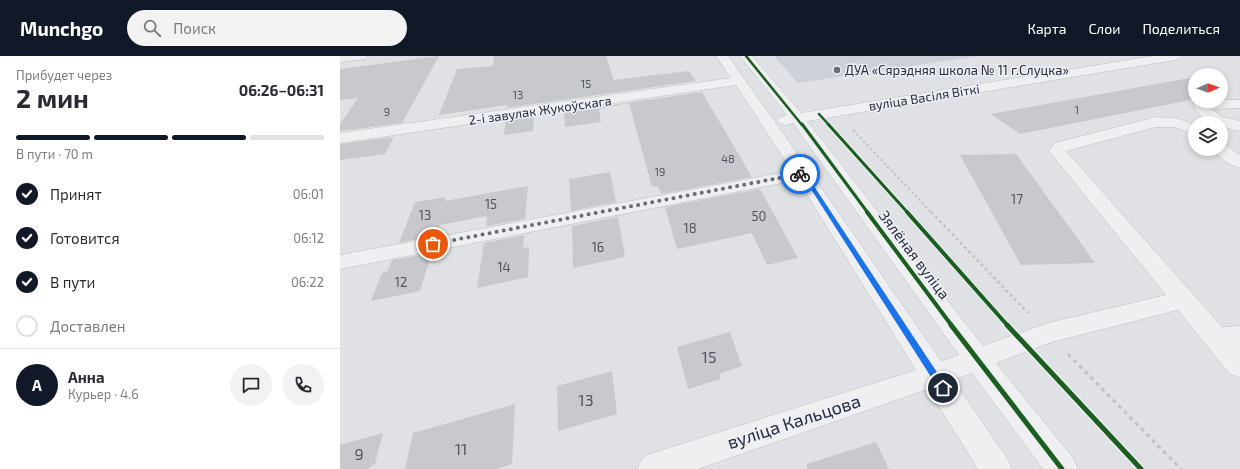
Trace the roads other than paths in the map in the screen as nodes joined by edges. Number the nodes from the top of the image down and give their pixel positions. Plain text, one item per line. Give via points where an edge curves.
1 (361, 56) edge
2 (722, 56) edge
3 (746, 56) edge
4 (1175, 56) edge
5 (340, 58) edge
6 (739, 81) junction
7 (1240, 104) edge
8 (797, 118) junction
9 (768, 122) junction
10 (1240, 126) edge
11 (1188, 127) edge
12 (340, 138) edge
13 (1228, 154) edge
14 (1240, 163) edge
15 (803, 174) junction
16 (340, 262) edge
17 (1182, 300) junction
18 (1240, 336) edge
19 (1215, 337) junction
20 (977, 359) junction
21 (1240, 366) edge
22 (935, 376) junction
23 (653, 469) edge
24 (996, 469) edge
25 (1062, 469) edge

1 - 5 street
2 - 6 street
3 - 8 street, Зялёная вуліца
4 - 8 street, вуліца Васіля Віткі
6 - 9 street
6 - 12 street, 2-і завулак Жукоўскага
7 - 10 street via 1200,105 1203,111 1217,120
8 - 9 street, вуліца Васіля Віткі
8 - 20 street, Зялёная вуліца
9 - 15 street
11 - 17 street via 1176,123 1156,122 1061,146 1058,151
13 - 14 street
15 - 16 street
15 - 22 street
17 - 19 street
17 - 20 street, вуліца Кальцова via 1048,333
18 - 19 street
19 - 21 street
20 - 22 street, вуліца Кальцова
20 - 25 street, Зялёная вуліца
22 - 23 street, вуліца Кальцова
22 - 24 street

